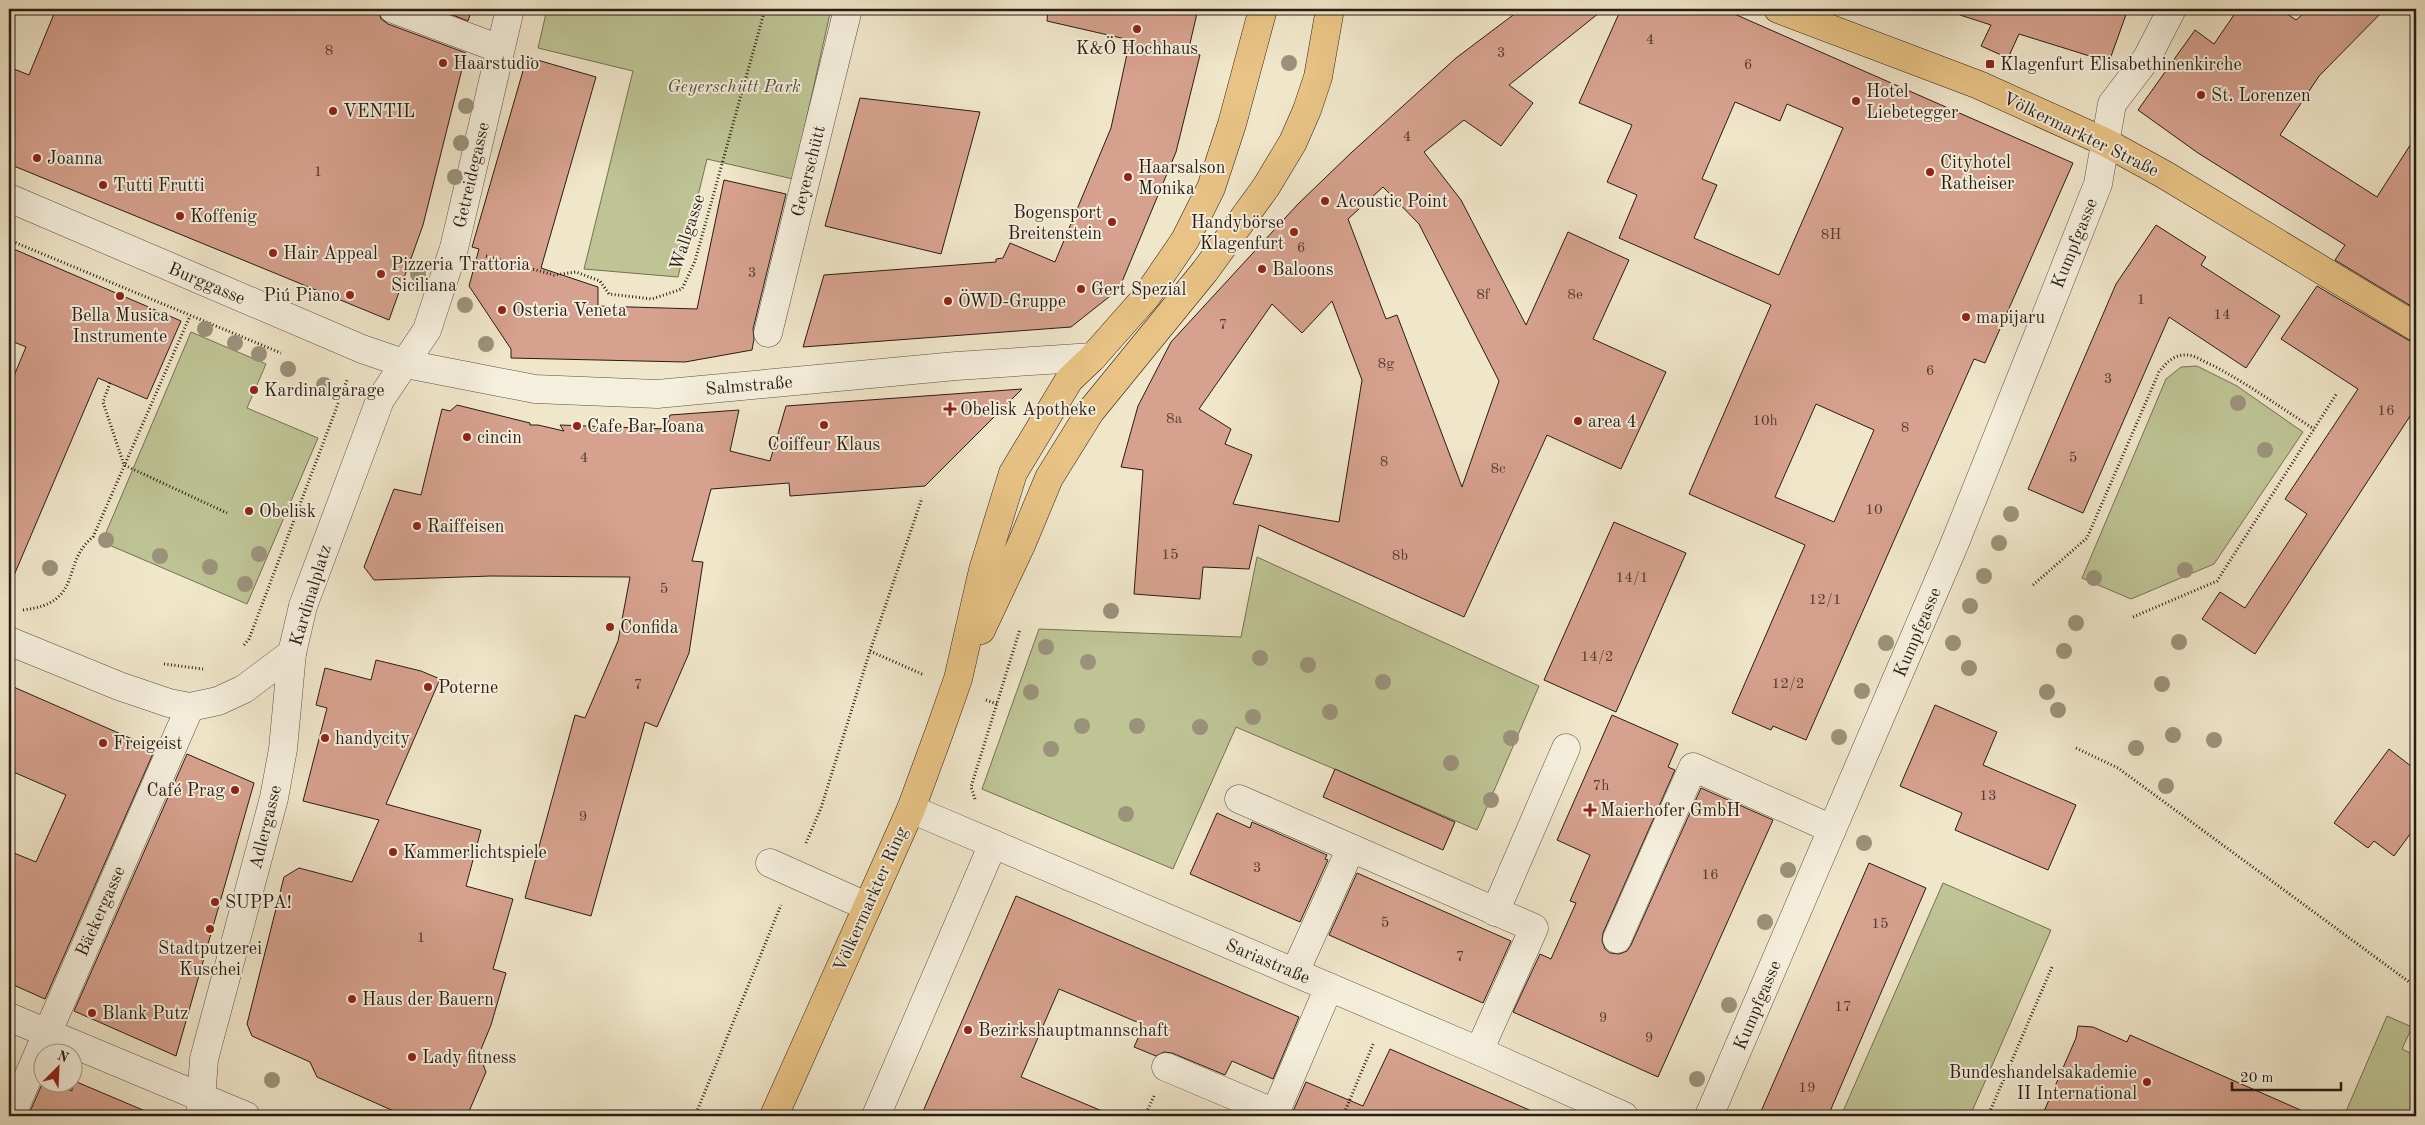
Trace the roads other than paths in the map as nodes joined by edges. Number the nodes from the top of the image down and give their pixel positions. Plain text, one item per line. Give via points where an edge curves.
1 (393, 9) edge
2 (510, 9) edge
3 (848, 9) edge
4 (1330, 9) edge
5 (1778, 9) edge
6 (2172, 9) edge
7 (1263, 10) edge
8 (500, 49) junction
9 (2105, 142) junction
10 (9, 198) edge
11 (2416, 327) edge
12 (768, 333) dead end
13 (1093, 357) junction
14 (406, 364) junction
15 (9, 641) edge
16 (292, 652) junction
17 (958, 679) junction
18 (190, 707) junction
19 (1566, 748) dead end
20 (1239, 799) dead end
21 (911, 809) junction
22 (1832, 829) junction
23 (993, 844) junction
24 (1351, 848) junction
25 (782, 868) road end
26 (866, 906) junction
27 (1495, 912) junction
28 (1617, 939) dead end
29 (1295, 972) junction
30 (1330, 987) junction
31 (9, 1017) edge
32 (46, 1033) junction
33 (1479, 1051) junction
34 (1166, 1067) dead end
35 (201, 1107) edge
36 (11, 1116) edge
37 (246, 1116) edge
38 (774, 1116) edge
39 (876, 1116) edge
40 (1624, 1116) edge
41 (1709, 1116) edge

1 - 8 street
2 - 8 street, Getreidegasse
3 - 12 street, Geyerschütt
4 - 17 main road, Völkermarkter Ring via 1318,77 1293,142 1266,187 1205,271 1090,412 1049,478
5 - 9 main road, Völkermarkter Straße via 1979,85
6 - 9 street, Kumpfgasse via 2147,58 2112,104
7 - 13 main road, Völkermarkter Ring via 1211,188 1184,240 1146,297
8 - 14 street, Getreidegasse via 454,248 427,330
9 - 11 main road, Völkermarkter Straße via 2166,175
9 - 22 street, Kumpfgasse via 2098,184 2052,300 1954,545
10 - 14 street, Burggasse via 362,349
13 - 14 street, Salmstraße via 956,366 657,394 535,389
13 - 17 main road, Völkermarkter Ring via 1069,380 1013,474 983,570
14 - 16 street, Kardinalplatz via 380,400 365,436 303,606
15 - 18 street, Kardinalplatz via 119,686
16 - 18 street, Kardinalplatz via 244,689 218,701
16 - 35 street, Adlergasse via 283,749 274,798 204,1059
17 - 21 main road, Völkermarkter Ring
18 - 32 street, Bäckergasse
19 - 27 street
20 - 24 street
21 - 23 street, Sariastraße
21 - 26 main road, Völkermarkter Ring
22 - 28 street via 1693,767
22 - 41 street, Kumpfgasse
23 - 29 street, Sariastraße
23 - 39 street
24 - 27 street
24 - 29 street
25 - 26 street
26 - 38 main road, Völkermarkter Ring
27 - 33 street via 1534,928
29 - 30 street, Sariastraße
30 - 33 street, Sariastraße
30 - 34 street via 1275,1113
31 - 32 street
32 - 35 street
32 - 36 street, Bäckergasse
33 - 40 street, Sariastraße
35 - 37 street

